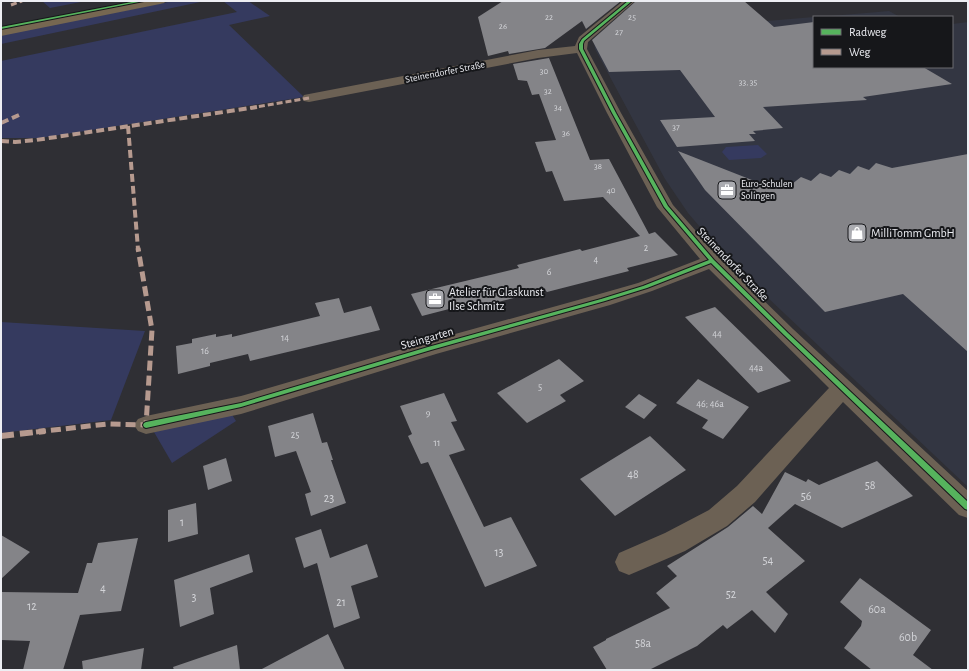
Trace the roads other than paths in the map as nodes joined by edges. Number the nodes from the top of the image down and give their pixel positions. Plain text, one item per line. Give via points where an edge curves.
1 (160, 1) edge
2 (630, 1) edge
3 (1, 32) edge
4 (581, 49) junction
5 (309, 98) dead end
6 (712, 262) junction
7 (842, 388) junction
8 (146, 425) dead end
9 (968, 507) edge
10 (629, 562) dead end

1 - 3 main road
2 - 4 street via 583,40
4 - 5 street, Steinendorfer Straße via 562,50
4 - 6 street, Steinendorfer Straße via 661,199
6 - 7 street, Steinendorfer Straße
6 - 8 street, Steingarten via 645,287 241,405
7 - 9 street, Steinendorfer Straße
7 - 10 street via 746,494 718,518 675,542

